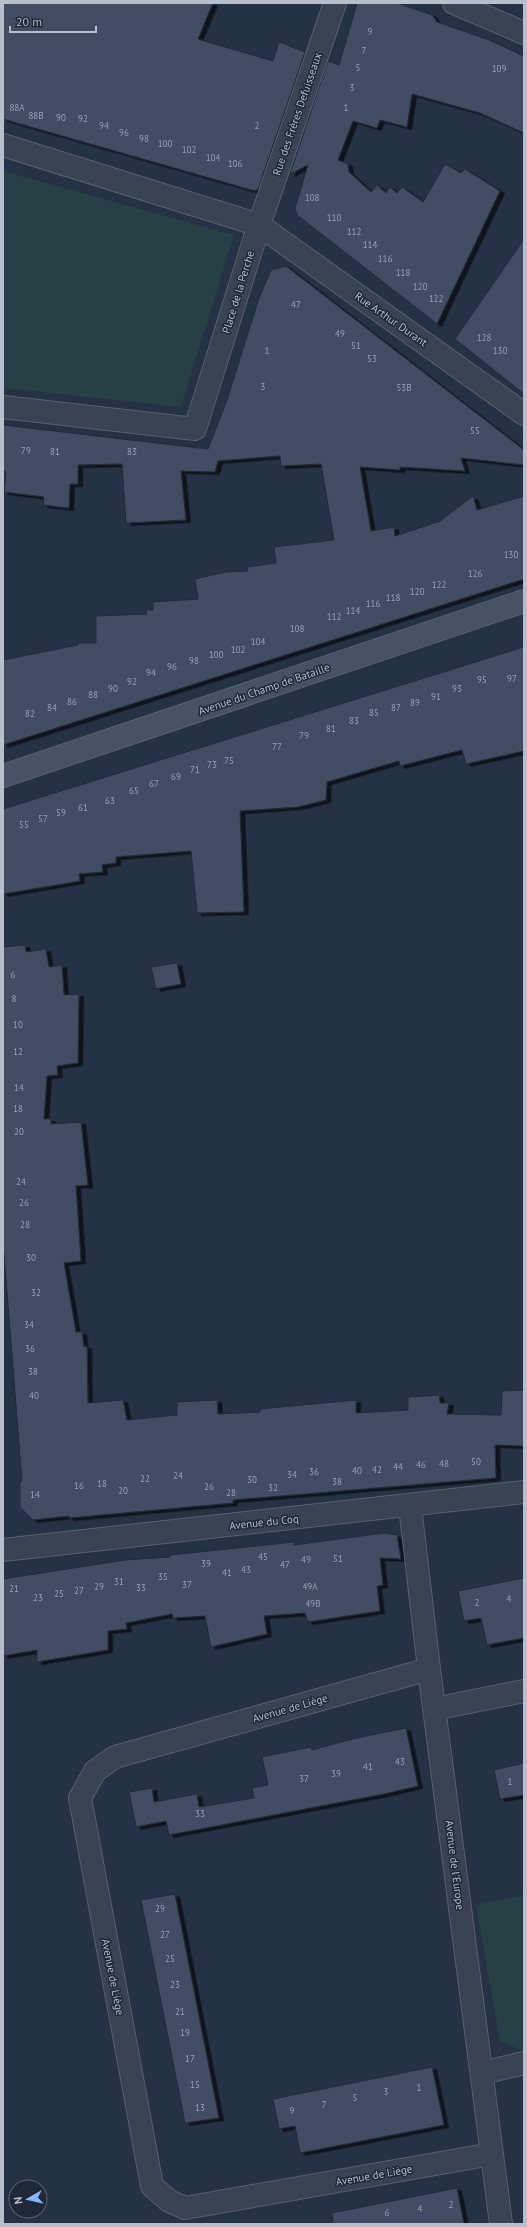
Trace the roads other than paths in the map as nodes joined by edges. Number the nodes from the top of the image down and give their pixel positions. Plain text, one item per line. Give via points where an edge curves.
1 (334, 3) edge
2 (454, 3) edge
3 (524, 33) edge
4 (3, 145) edge
5 (258, 225) junction
6 (3, 406) edge
7 (524, 414) edge
8 (524, 601) edge
9 (3, 776) edge
10 (524, 1492) edge
11 (410, 1506) junction
12 (3, 1550) edge
13 (429, 1669) junction
14 (524, 1691) edge
15 (434, 1709) junction
16 (524, 2063) edge
17 (482, 2073) junction
18 (492, 2154) junction
19 (501, 2224) edge

1 - 5 street, Rue des Frères Defuisseaux
2 - 3 street
4 - 5 street
5 - 6 street, Place de la Perche via 195,429
5 - 7 street, Rue Arthur Durant
8 - 9 street, Avenue du Champ de Bataille
10 - 11 street, Avenue du Coq
11 - 12 street, Avenue du Coq
11 - 13 street, Avenue de l'Europe
13 - 15 street, Avenue de l'Europe
13 - 18 street, Avenue de Liège via 115,1757 95,1771 80,1798 152,2186 169,2201 185,2208
14 - 15 street
15 - 17 street, Avenue de l'Europe
16 - 17 street
17 - 18 street, Avenue de l'Europe
18 - 19 street, Avenue de l'Europe

